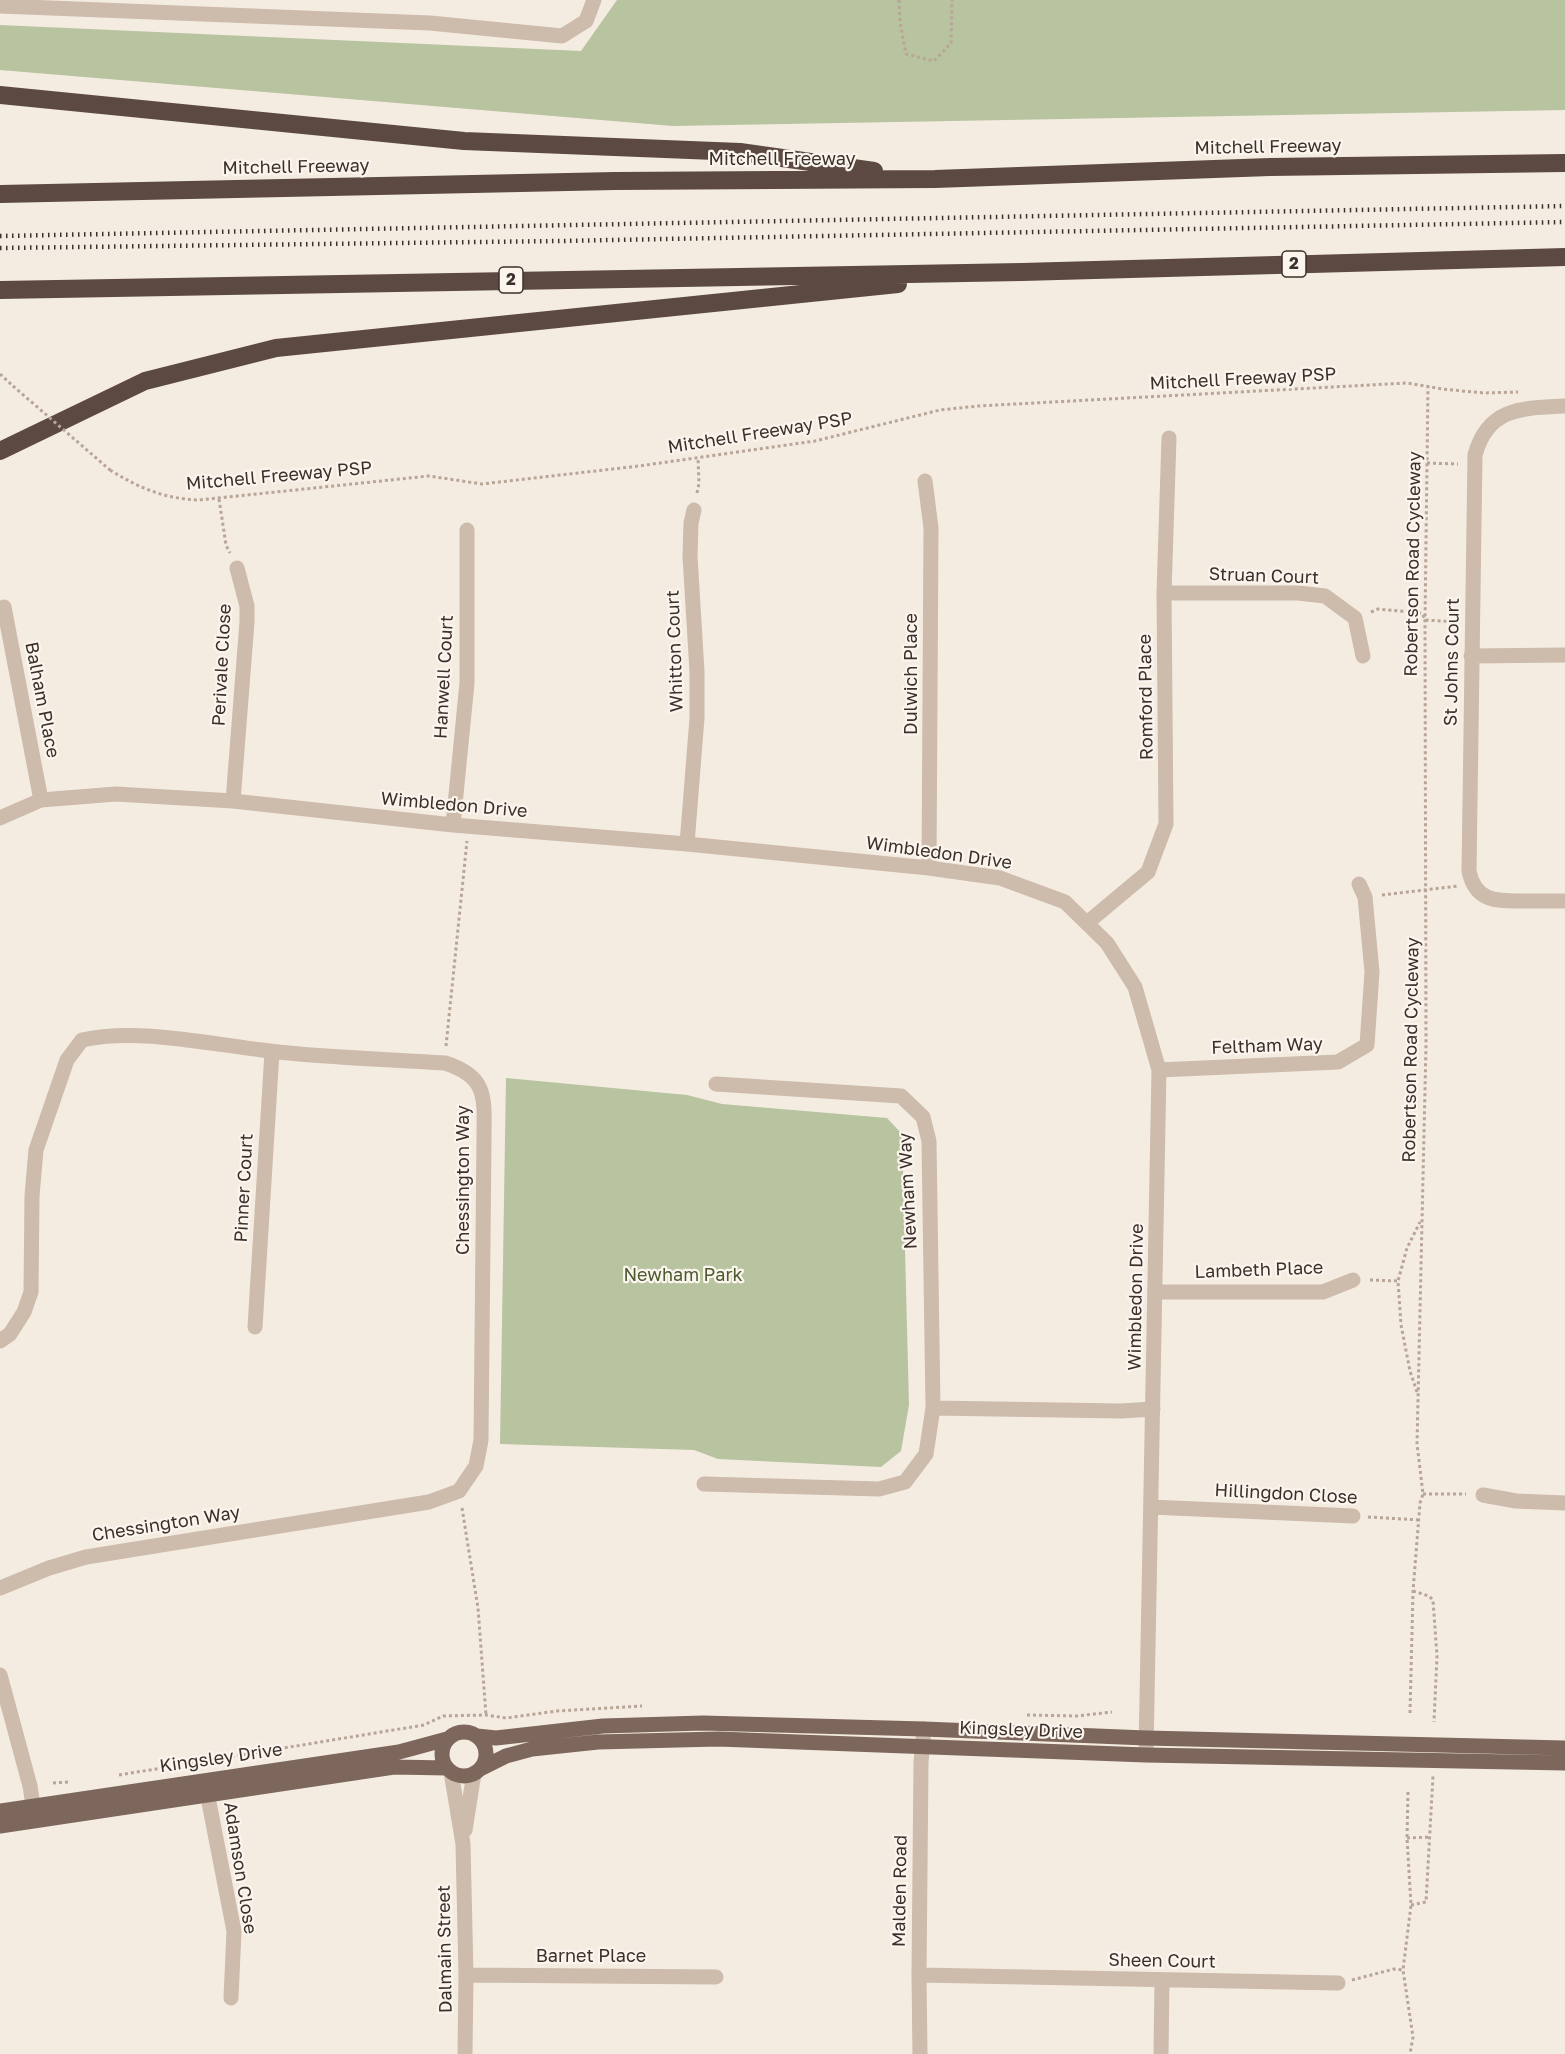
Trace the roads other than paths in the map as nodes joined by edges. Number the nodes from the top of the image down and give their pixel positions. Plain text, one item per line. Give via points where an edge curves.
1 (594, 0) edge
2 (0, 6) edge
3 (0, 95) edge
4 (1565, 163) edge
5 (935, 179) junction
6 (0, 194) edge
7 (1565, 257) edge
8 (1022, 272) junction
9 (0, 290) edge
10 (1565, 406) edge
11 (1169, 438) dead end
12 (0, 451) edge
13 (925, 481) dead end
14 (694, 510) road end
15 (467, 530) dead end
16 (237, 568) road end
17 (1164, 593) junction
18 (4, 607) dead end
19 (1363, 656) dead end
20 (1471, 656) junction
21 (1565, 656) edge
22 (41, 800) junction
23 (234, 801) junction
24 (0, 818) edge
25 (461, 826) junction
26 (687, 844) junction
27 (929, 868) junction
28 (1362, 891) road end
29 (1565, 901) edge
30 (1087, 923) junction
31 (272, 1052) junction
32 (1159, 1070) junction
33 (716, 1084) dead end
34 (1353, 1280) road end
35 (1155, 1292) junction
36 (255, 1327) dead end
37 (0, 1341) edge
38 (933, 1408) junction
39 (1153, 1409) junction
40 (704, 1484) dead end
41 (1483, 1495) road end
42 (1565, 1503) edge
43 (1151, 1507) junction
44 (1353, 1516) road end
45 (0, 1588) edge
46 (0, 1675) edge
47 (924, 1729) junction
48 (477, 1736) junction
49 (1146, 1738) junction
50 (447, 1739) junction
51 (922, 1745) junction
52 (1565, 1748) edge
53 (1146, 1755) junction
54 (1565, 1763) edge
55 (449, 1770) junction
56 (477, 1771) junction
57 (206, 1787) junction
58 (0, 1811) edge
59 (34, 1812) junction
60 (0, 1826) edge
61 (463, 1844) junction
62 (466, 1975) junction
63 (919, 1975) junction
64 (716, 1977) dead end
65 (1162, 1980) junction
66 (1338, 1983) road end
67 (231, 1998) dead end
68 (465, 2054) edge
69 (920, 2054) edge
70 (1161, 2054) edge

1 - 2 street via 586,21 562,36 430,23
3 - 5 highway via 464,141 740,152
4 - 5 highway, Mitchell Freeway via 1270,167
5 - 6 highway, Mitchell Freeway
7 - 8 highway, 2
8 - 9 highway, 2
8 - 12 highway via 276,348 145,381
10 - 20 street, St Johns Court via 1523,408 1505,414 1480,438 1474,464
11 - 17 street, Romford Place
13 - 27 street, Dulwich Place via 932,528
14 - 26 street, Whitton Court via 690,556 698,718
15 - 25 street, Hanwell Court
16 - 23 street, Perivale Close via 247,622
17 - 19 street, Struan Court via 1325,596 1355,618
17 - 30 street, Romford Place via 1166,824 1148,872
18 - 22 street, Balham Place
20 - 21 street
20 - 29 street, St Johns Court via 1469,871 1473,885 1484,896 1498,901
22 - 23 street, Wimbledon Drive via 116,794
22 - 24 street, Wimbledon Drive
23 - 25 street, Wimbledon Drive
25 - 26 street, Wimbledon Drive
26 - 27 street, Wimbledon Drive
27 - 30 street, Wimbledon Drive via 1000,878 1065,902
28 - 32 street, Feltham Way via 1372,972 1367,1045 1338,1062
30 - 32 street, Wimbledon Drive via 1107,943 1135,987
31 - 36 street, Pinner Court
31 - 37 street, Chessington Way via 114,1035 82,1040 74,1048 36,1150 31,1292 24,1312 10,1334
31 - 45 street, Chessington Way via 445,1063 471,1074 481,1090 481,1440 476,1466 459,1491 429,1502 87,1557
32 - 35 street, Wimbledon Drive
33 - 38 street, Newham Way via 901,1096 923,1117 929,1141
34 - 35 street, Lambeth Place via 1323,1292
35 - 39 street, Wimbledon Drive
38 - 39 street
38 - 40 street, Newham Way via 926,1454 905,1482 879,1489
39 - 43 street, Wimbledon Drive
41 - 42 street
43 - 44 street, Hillingdon Close
43 - 49 street, Wimbledon Drive
46 - 59 street
47 - 48 main road, Kingsley Drive via 692,1724 603,1726 496,1738
47 - 49 main road, Kingsley Drive
47 - 51 street, Malden Road
48 - 50 main road via 458,1732
48 - 56 main road via 486,1755
49 - 52 main road, Kingsley Drive
49 - 53 street, Wimbledon Drive
50 - 55 main road via 442,1757
50 - 57 main road, Kingsley Drive via 399,1752
51 - 53 main road, Kingsley Drive
51 - 56 main road, Kingsley Drive via 718,1739 598,1742 532,1749 506,1756
51 - 63 street, Malden Road
53 - 54 main road, Kingsley Drive
55 - 56 main road via 462,1776
55 - 57 main road, Kingsley Drive via 402,1766
55 - 61 street, Dalmain Street
56 - 61 street, Dalmain Street
57 - 59 main road, Kingsley Drive
57 - 67 street, Adamson Close via 234,1931
58 - 59 main road, Kingsley Drive
59 - 60 main road, Kingsley Drive
61 - 62 street, Dalmain Street
62 - 64 street, Barnet Place
62 - 68 street, Dalmain Street
63 - 65 street, Sheen Court
63 - 69 street, Malden Road
65 - 66 street, Sheen Court
65 - 70 street

